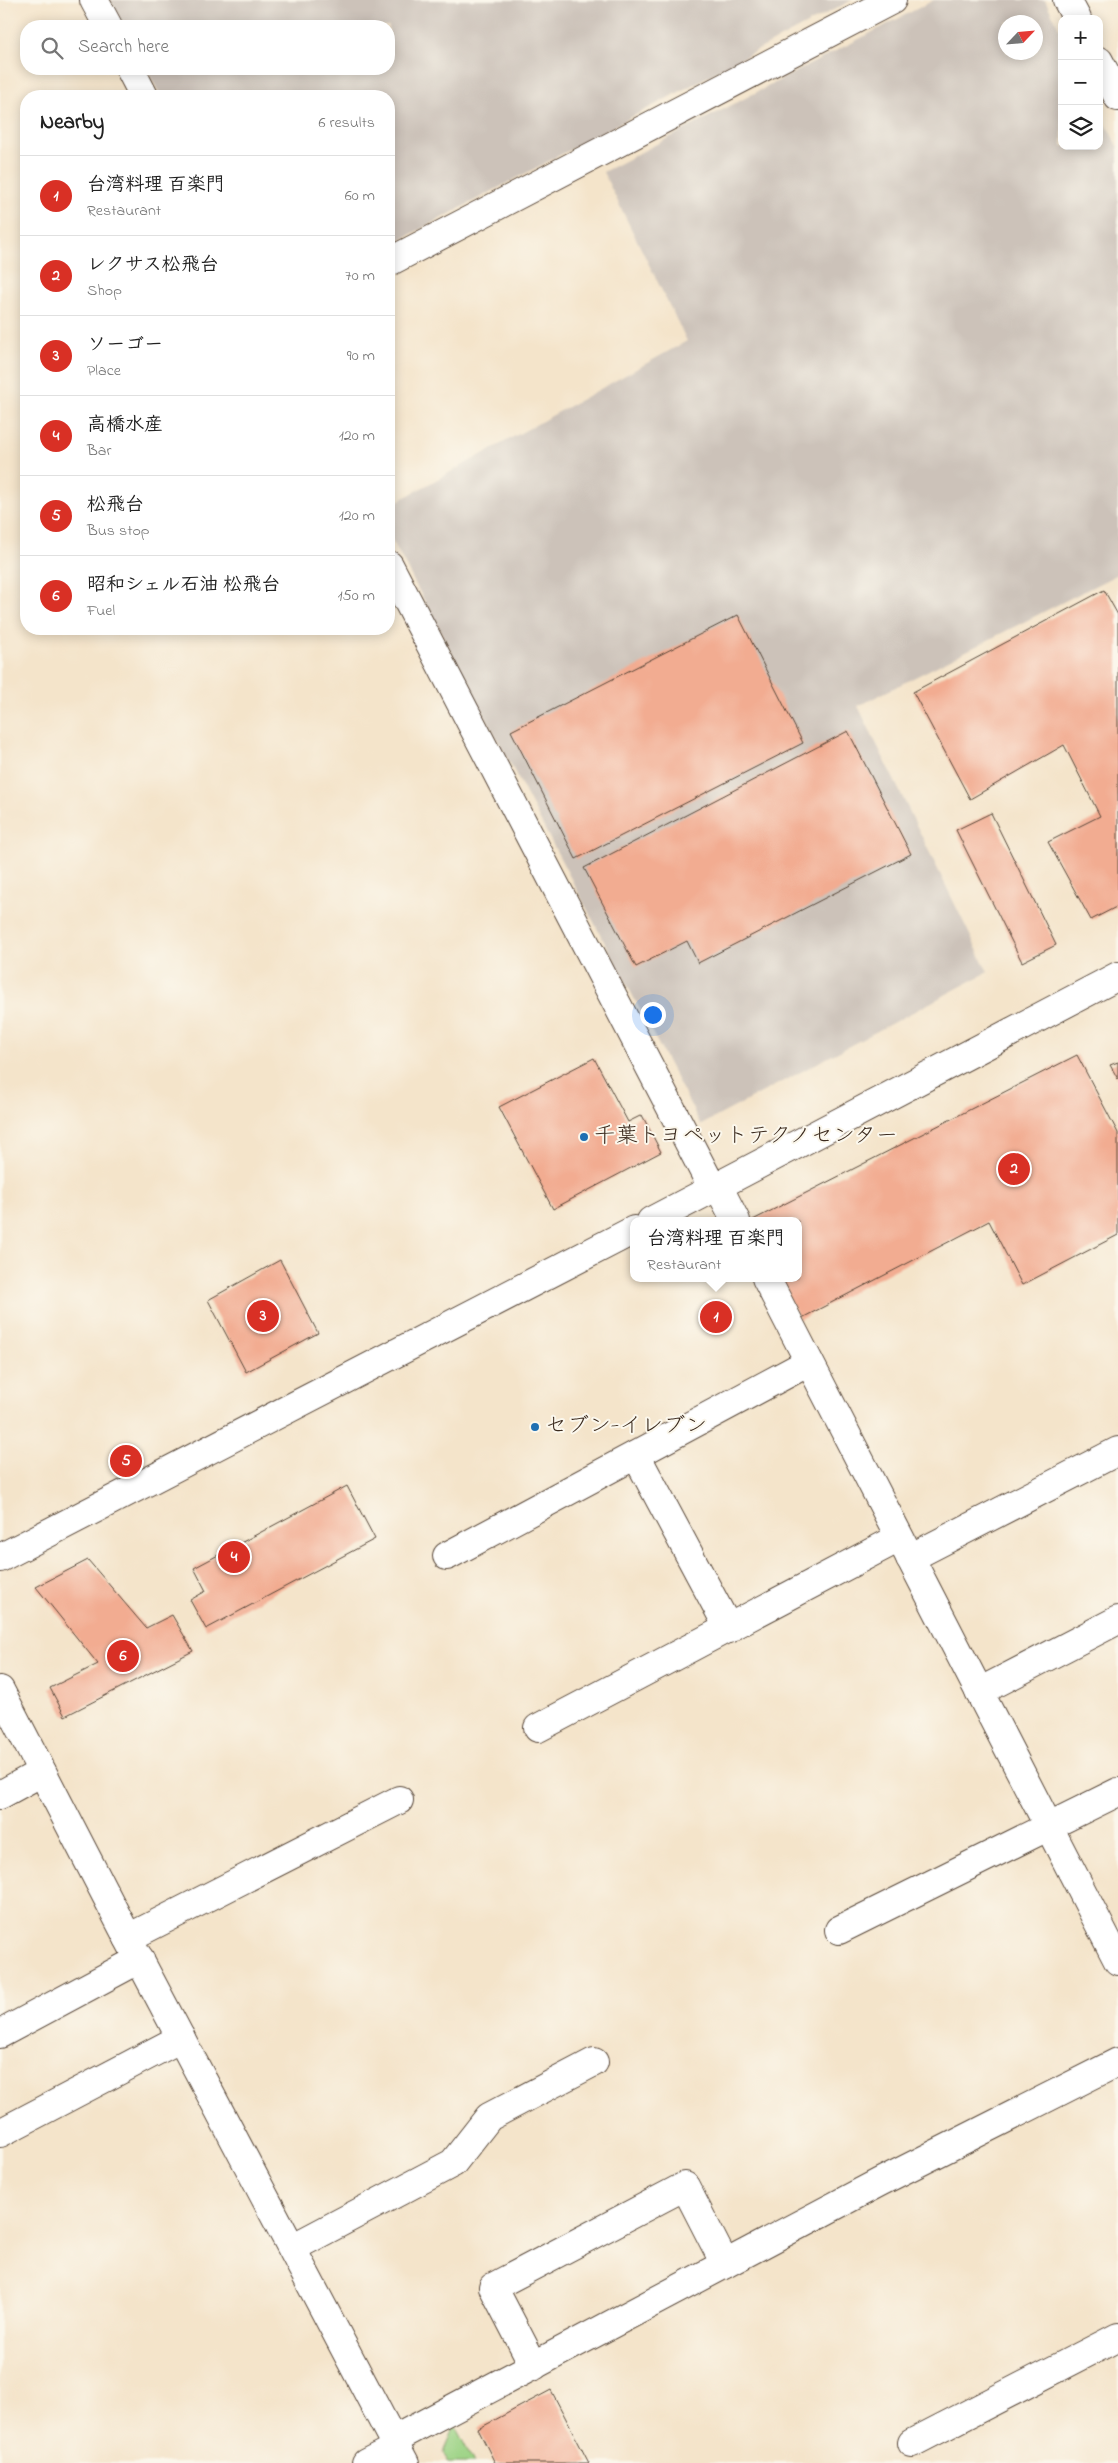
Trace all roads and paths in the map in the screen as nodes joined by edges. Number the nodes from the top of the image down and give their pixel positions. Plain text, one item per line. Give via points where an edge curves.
1 (94, 0) edge
2 (892, 0) edge
3 (1067, 0) edge
4 (1075, 15) edge
5 (105, 20) edge
6 (1103, 69) edge
7 (133, 75) edge
8 (141, 90) edge
9 (1118, 97) edge
10 (395, 259) edge
11 (395, 577) edge
12 (1118, 976) edge
13 (715, 1187) junction
14 (659, 1217) edge
15 (734, 1217) edge
16 (630, 1232) edge
17 (768, 1282) edge
18 (809, 1362) junction
19 (1118, 1450) edge
20 (636, 1455) junction
21 (905, 1548) junction
22 (447, 1556) dead end
23 (0, 1558) edge
24 (1118, 1620) edge
25 (729, 1629) junction
26 (0, 1690) edge
27 (979, 1692) junction
28 (538, 1728) dead end
29 (42, 1772) junction
30 (1118, 1792) edge
31 (0, 1795) edge
32 (399, 1800) dead end
33 (1049, 1828) junction
34 (839, 1930) dead end
35 (134, 1948) junction
36 (1118, 1961) edge
37 (0, 2034) edge
38 (181, 2038) junction
39 (594, 2062) dead end
40 (1118, 2062) edge
41 (0, 2133) edge
42 (292, 2248) junction
43 (725, 2264) junction
44 (1118, 2337) edge
45 (534, 2366) junction
46 (912, 2443) dead end
47 (398, 2450) edge
48 (366, 2463) edge

1 - 5 street
2 - 10 street
3 - 4 street
6 - 9 street
7 - 8 street
11 - 13 street
12 - 13 street
13 - 14 street
13 - 15 street
16 - 23 street
17 - 18 street
18 - 20 street
18 - 21 street
19 - 21 street
20 - 22 street
20 - 25 street
21 - 25 street
21 - 27 street
24 - 27 street
25 - 28 street
26 - 29 street
27 - 33 street
29 - 31 street
29 - 35 street
30 - 33 street
32 - 35 street
33 - 34 street
33 - 36 street
35 - 37 street
35 - 38 street
38 - 41 street
38 - 42 street
39 - 42 street via 489,2117 453,2164
40 - 43 street
42 - 47 street
43 - 45 street
43 - 45 street via 685,2186 493,2287
44 - 46 street
45 - 47 street
47 - 48 street

